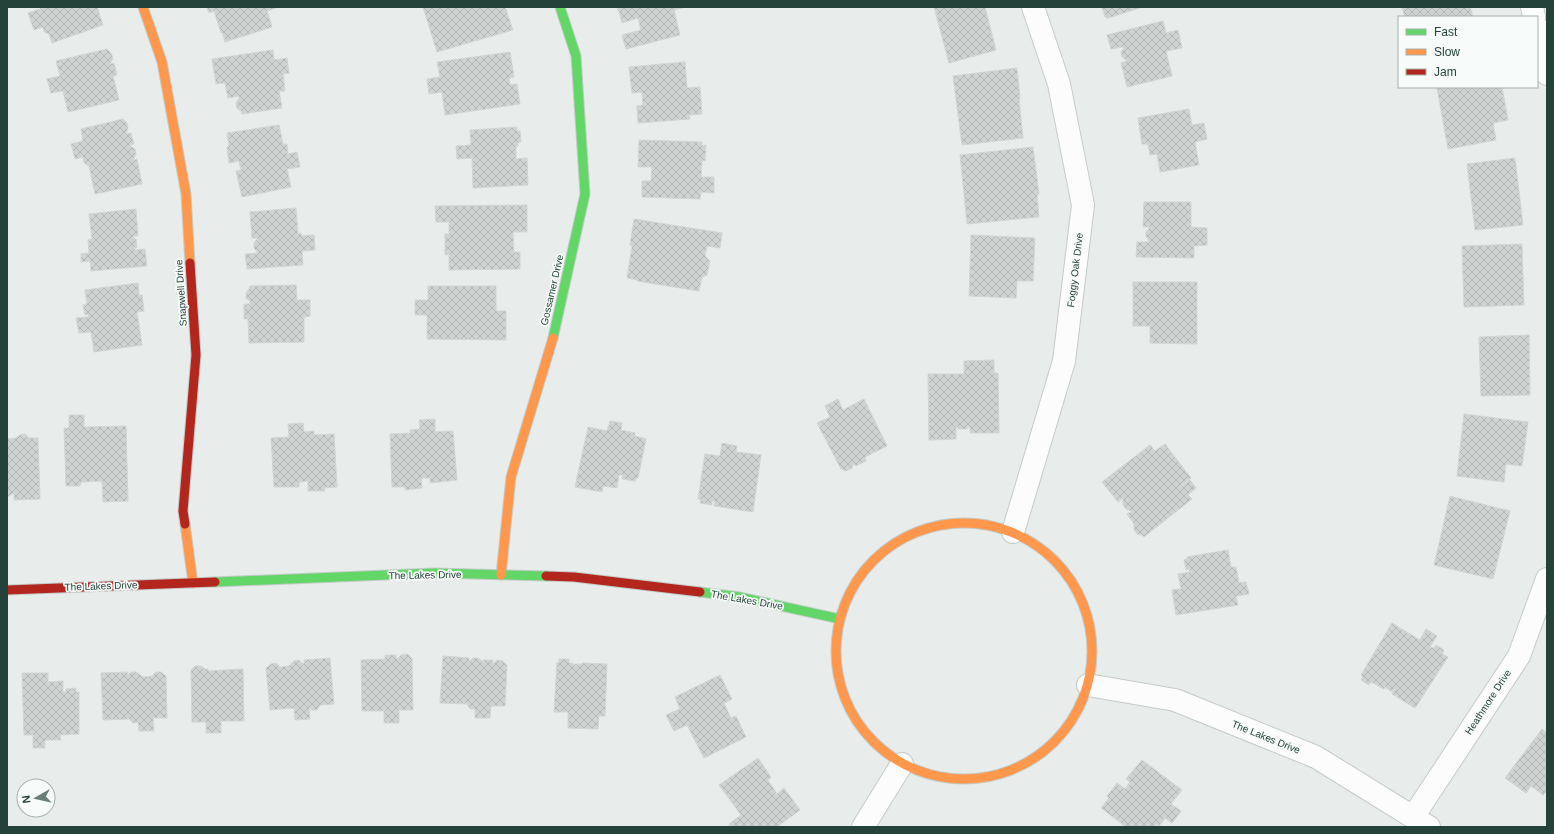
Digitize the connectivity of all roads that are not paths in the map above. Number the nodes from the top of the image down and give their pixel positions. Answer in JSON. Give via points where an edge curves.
{"nodes":[{"id":1,"x":142,"y":7,"type":"edge"},
{"id":2,"x":560,"y":7,"type":"edge"},
{"id":3,"x":1034,"y":7,"type":"edge"},
{"id":4,"x":1538,"y":33,"type":"edge"},
{"id":5,"x":1547,"y":74,"type":"edge"},
{"id":6,"x":1013,"y":532,"type":"junction"},
{"id":7,"x":501,"y":575,"type":"junction"},
{"id":8,"x":1547,"y":579,"type":"edge"},
{"id":9,"x":193,"y":583,"type":"junction"},
{"id":10,"x":7,"y":590,"type":"edge"},
{"id":11,"x":840,"y":619,"type":"junction"},
{"id":12,"x":1088,"y":685,"type":"junction"},
{"id":13,"x":902,"y":764,"type":"junction"},
{"id":14,"x":1421,"y":822,"type":"edge"},
{"id":15,"x":863,"y":827,"type":"edge"}],
"edges":[{"from":1,"to":9,"type":"street","name":"Snapwell Drive","via":[[162,62],[186,194],[196,355],[183,511]]},
{"from":2,"to":7,"type":"street","name":"Gossamer Drive","via":[[576,56],[585,194],[552,341],[511,477]]},
{"from":3,"to":6,"type":"street","name":"Foggy Oak Drive","via":[[1059,84],[1083,205],[1064,361]]},
{"from":4,"to":5,"type":"street"},
{"from":6,"to":11,"type":"street","via":[[970,522],[927,528],[888,547],[858,579]]},
{"from":6,"to":12,"type":"street","via":[[1045,551],[1070,578],[1086,612],[1093,648]]},
{"from":7,"to":9,"type":"street","name":"The Lakes Drive","via":[[434,573]]},
{"from":7,"to":11,"type":"street","name":"The Lakes Drive","via":[[574,577],[740,597]]},
{"from":8,"to":14,"type":"street","name":"Heathmore Drive","via":[[1519,656]]},
{"from":9,"to":10,"type":"street","name":"The Lakes Drive"},
{"from":11,"to":13,"type":"street","via":[[836,661],[846,702],[869,738]]},
{"from":12,"to":13,"type":"street","via":[[1073,721],[1047,750],[1014,771],[969,780],[938,778]]},
{"from":12,"to":14,"type":"street","name":"The Lakes Drive","via":[[1174,700],[1309,754]]},
{"from":13,"to":15,"type":"street"}]}
